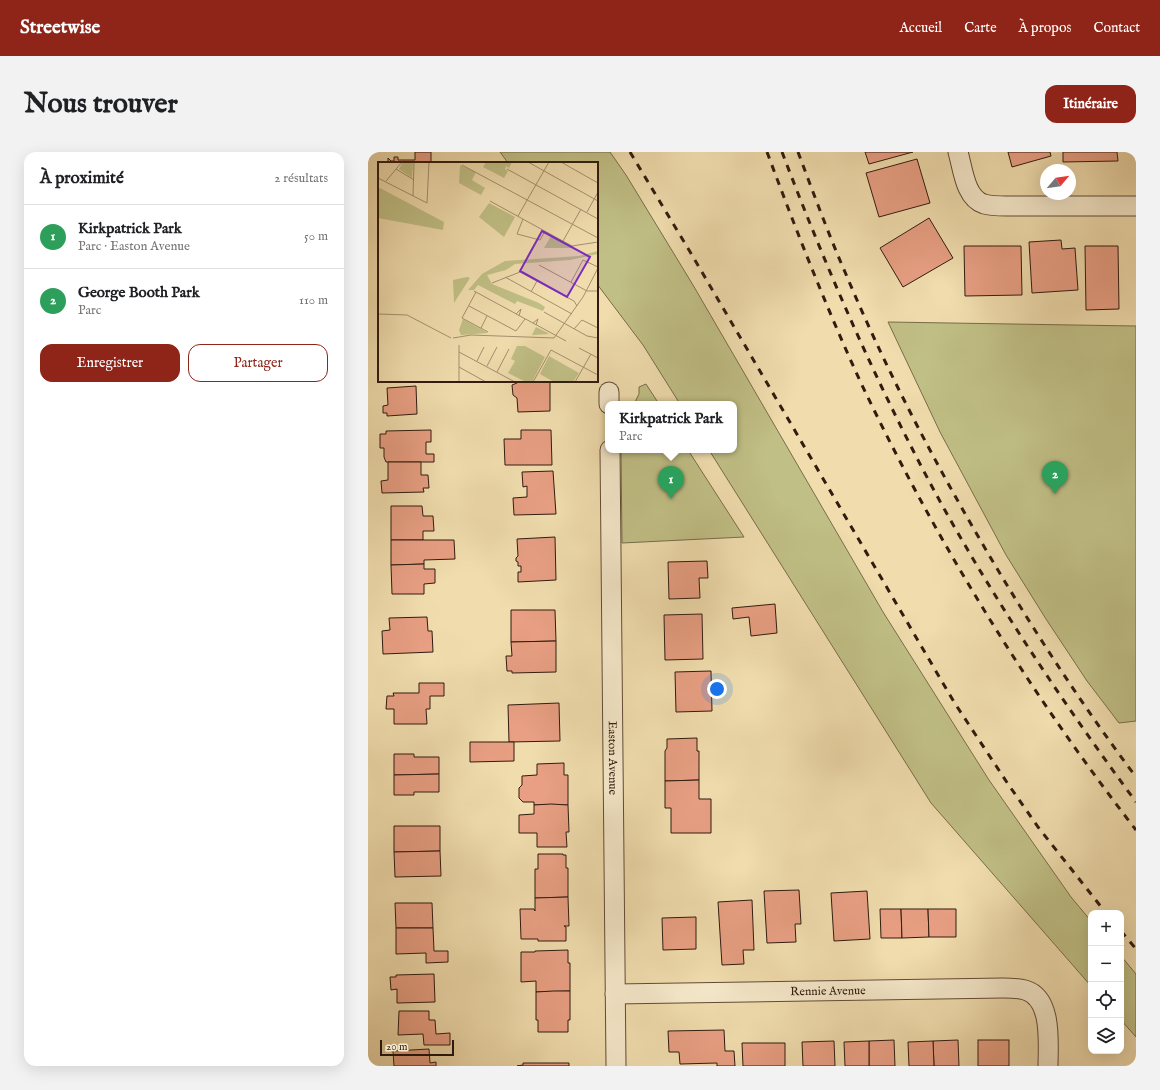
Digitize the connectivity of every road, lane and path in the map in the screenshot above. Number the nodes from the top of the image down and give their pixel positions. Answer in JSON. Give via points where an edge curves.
{"nodes":[{"id":1,"x":958,"y":152,"type":"edge"},
{"id":2,"x":1136,"y":206,"type":"edge"},
{"id":3,"x":610,"y":453,"type":"edge"},
{"id":4,"x":615,"y":994,"type":"junction"},
{"id":5,"x":616,"y":1066,"type":"edge"},
{"id":6,"x":1048,"y":1066,"type":"edge"}],
"edges":[{"from":1,"to":2,"type":"street","via":[[973,197],[985,204]]},
{"from":3,"to":4,"type":"street","name":"Easton Avenue"},
{"from":4,"to":5,"type":"street","name":"Easton Avenue"},
{"from":4,"to":6,"type":"street","name":"Rennie Avenue","via":[[1003,988],[1026,990],[1037,998],[1046,1013]]}]}
